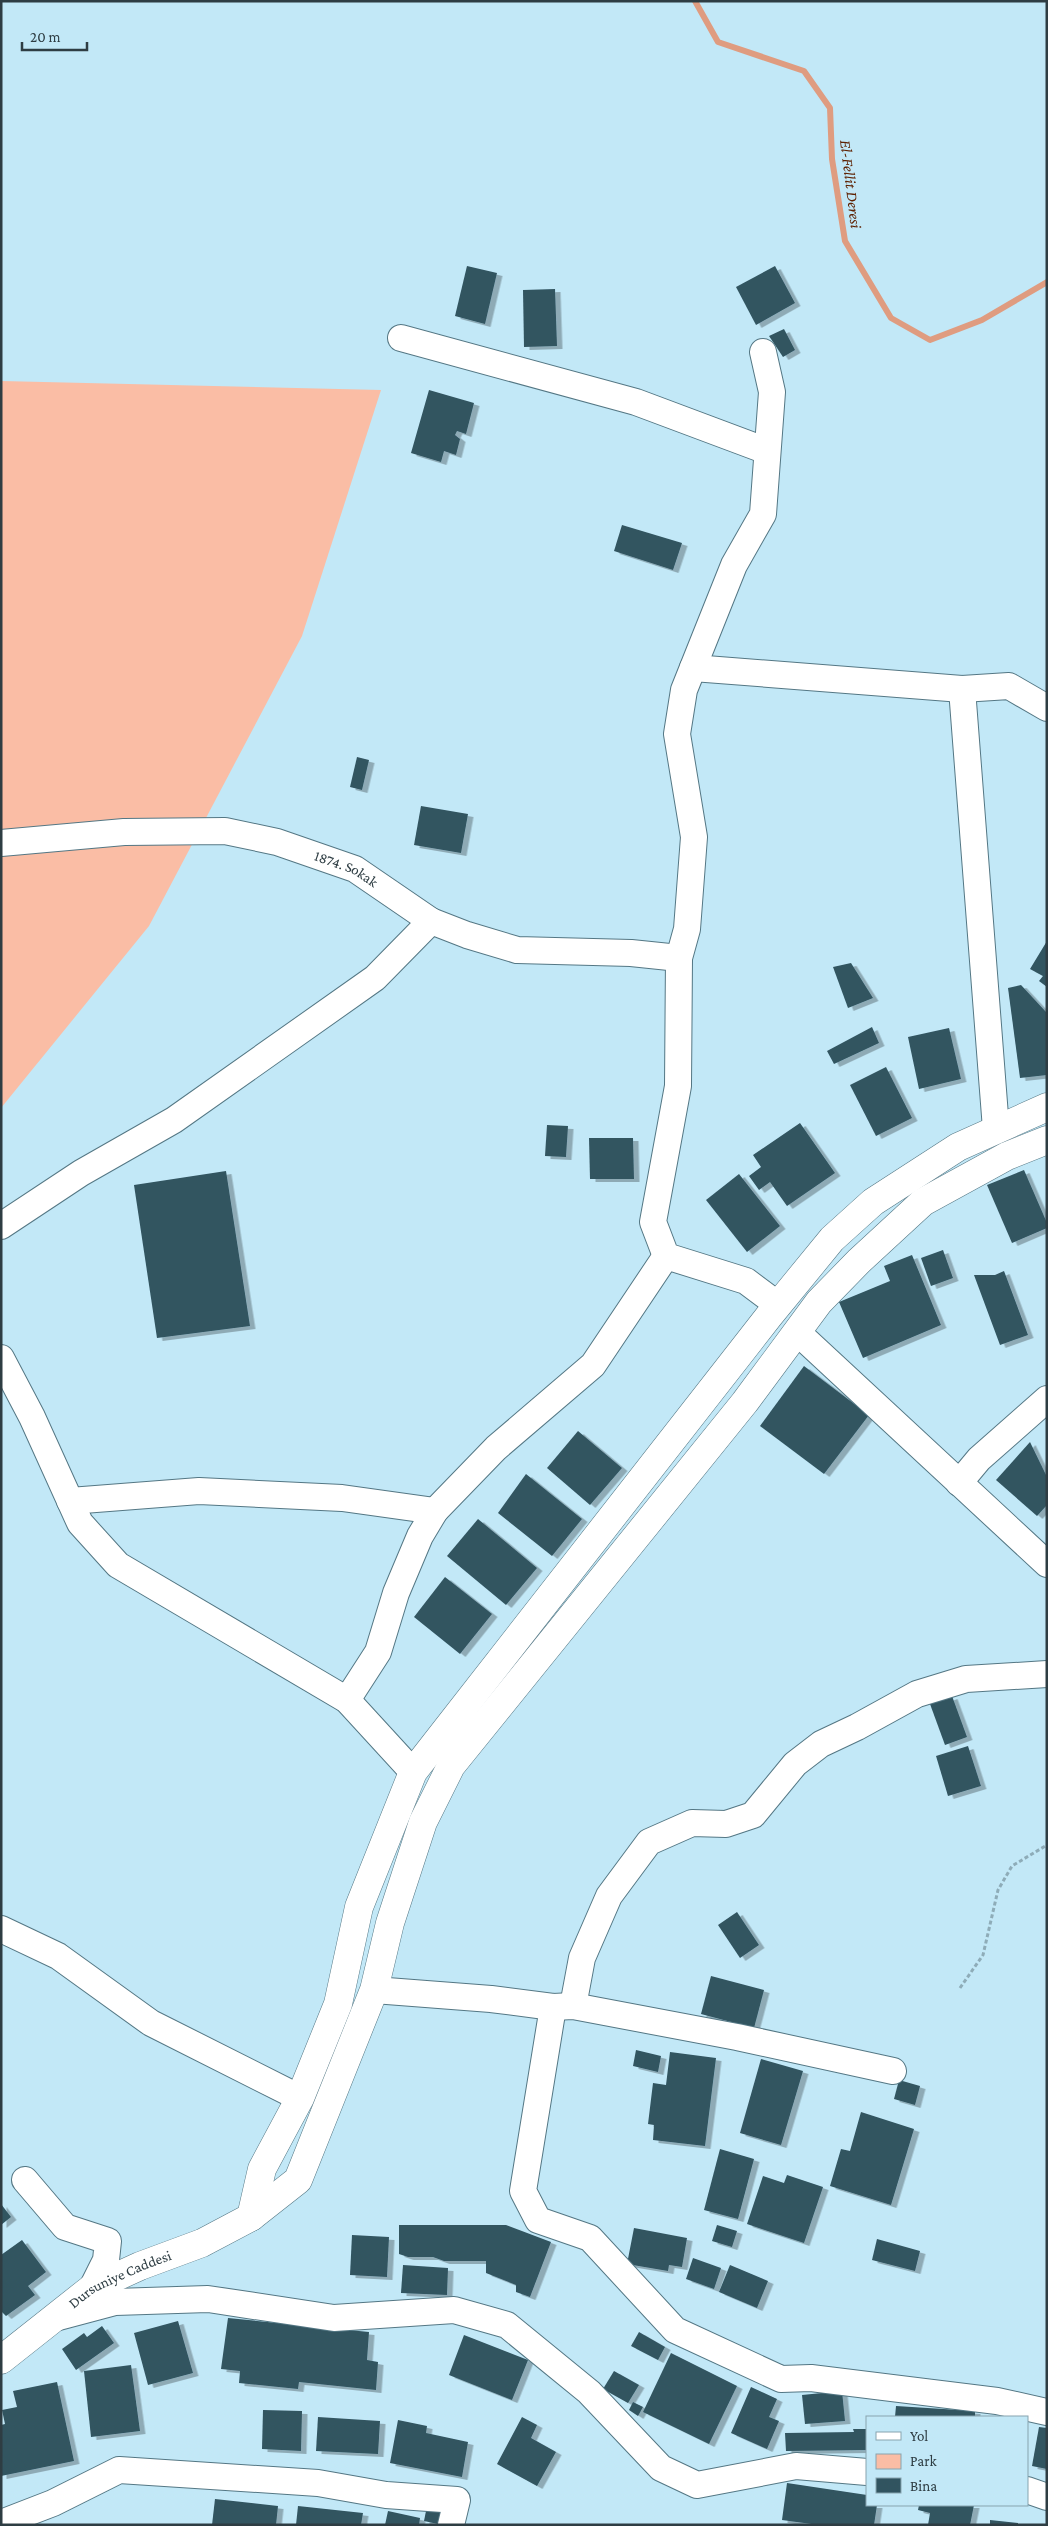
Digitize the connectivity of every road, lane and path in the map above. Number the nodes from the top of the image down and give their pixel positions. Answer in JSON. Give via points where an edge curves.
{"nodes":[{"id":1,"x":401,"y":338,"type":"dead end"},
{"id":2,"x":762,"y":352,"type":"dead end"},
{"id":3,"x":767,"y":451,"type":"junction"},
{"id":4,"x":693,"y":668,"type":"junction"},
{"id":5,"x":962,"y":689,"type":"junction"},
{"id":6,"x":1047,"y":708,"type":"edge"},
{"id":7,"x":1,"y":843,"type":"edge"},
{"id":8,"x":431,"y":921,"type":"junction"},
{"id":9,"x":679,"y":958,"type":"junction"},
{"id":10,"x":1047,"y":1107,"type":"edge"},
{"id":11,"x":996,"y":1129,"type":"junction"},
{"id":12,"x":1047,"y":1140,"type":"edge"},
{"id":13,"x":1,"y":1226,"type":"edge"},
{"id":14,"x":666,"y":1256,"type":"junction"},
{"id":15,"x":778,"y":1305,"type":"junction"},
{"id":16,"x":797,"y":1332,"type":"junction"},
{"id":17,"x":1,"y":1358,"type":"edge"},
{"id":18,"x":1047,"y":1399,"type":"edge"},
{"id":19,"x":959,"y":1483,"type":"junction"},
{"id":20,"x":70,"y":1501,"type":"junction"},
{"id":21,"x":435,"y":1511,"type":"junction"},
{"id":22,"x":1047,"y":1564,"type":"edge"},
{"id":23,"x":1047,"y":1674,"type":"edge"},
{"id":24,"x":347,"y":1700,"type":"junction"},
{"id":25,"x":413,"y":1772,"type":"junction"},
{"id":26,"x":1047,"y":1845,"type":"edge"},
{"id":27,"x":1,"y":1929,"type":"edge"},
{"id":28,"x":960,"y":1988,"type":"dead end"},
{"id":29,"x":374,"y":1990,"type":"junction"},
{"id":30,"x":563,"y":2007,"type":"junction"},
{"id":31,"x":893,"y":2071,"type":"dead end"},
{"id":32,"x":300,"y":2098,"type":"junction"},
{"id":33,"x":25,"y":2180,"type":"dead end"},
{"id":34,"x":251,"y":2217,"type":"junction"},
{"id":35,"x":92,"y":2288,"type":"junction"},
{"id":36,"x":52,"y":2318,"type":"junction"},
{"id":37,"x":1,"y":2360,"type":"edge"},
{"id":38,"x":1047,"y":2412,"type":"edge"},
{"id":39,"x":866,"y":2472,"type":"edge"},
{"id":40,"x":1028,"y":2490,"type":"edge"},
{"id":41,"x":1047,"y":2497,"type":"edge"},
{"id":42,"x":1,"y":2523,"type":"edge"},
{"id":43,"x":451,"y":2525,"type":"edge"}],
"edges":[{"from":1,"to":3,"type":"street","via":[[636,402]]},
{"from":2,"to":3,"type":"street","via":[[772,392]]},
{"from":3,"to":4,"type":"street","via":[[763,514],[734,565]]},
{"from":4,"to":5,"type":"street"},
{"from":4,"to":9,"type":"street","via":[[684,690],[677,734],[694,837],[687,928]]},
{"from":5,"to":6,"type":"street","via":[[1009,686]]},
{"from":5,"to":11,"type":"street"},
{"from":7,"to":8,"type":"street","name":"1874. Sokak","via":[[124,832],[224,831],[277,842],[355,869]]},
{"from":8,"to":9,"type":"street","name":"1874. Sokak","via":[[517,950],[631,952]]},
{"from":8,"to":13,"type":"street","via":[[375,978],[174,1120],[81,1173]]},
{"from":9,"to":14,"type":"street","via":[[678,1086],[653,1222]]},
{"from":10,"to":11,"type":"street"},
{"from":11,"to":15,"type":"street","via":[[958,1147],[873,1202],[832,1239]]},
{"from":12,"to":16,"type":"street","name":"Dursuniye Caddesi","via":[[1007,1156],[923,1202],[819,1302]]},
{"from":14,"to":15,"type":"street","via":[[746,1281]]},
{"from":14,"to":21,"type":"street","via":[[594,1365],[496,1448]]},
{"from":15,"to":25,"type":"street"},
{"from":16,"to":19,"type":"street"},
{"from":16,"to":29,"type":"street","name":"Dursuniye Caddesi","via":[[745,1402],[451,1766],[423,1822],[390,1923]]},
{"from":17,"to":20,"type":"street"},
{"from":18,"to":19,"type":"street","via":[[979,1458]]},
{"from":19,"to":22,"type":"street"},
{"from":20,"to":21,"type":"street","via":[[199,1491],[342,1498]]},
{"from":20,"to":24,"type":"street","via":[[80,1523],[118,1566]]},
{"from":21,"to":24,"type":"street","via":[[420,1536],[396,1593],[378,1652]]},
{"from":23,"to":30,"type":"street","via":[[966,1678],[917,1694],[821,1744],[794,1764],[753,1815],[726,1824],[692,1823],[649,1842],[609,1896]]},
{"from":24,"to":25,"type":"street"},
{"from":25,"to":32,"type":"street","via":[[359,1907],[338,2004]]},
{"from":26,"to":28,"type":"path","via":[[1012,1866],[1007,1874],[998,1890],[983,1955]]},
{"from":27,"to":32,"type":"street","via":[[58,1956],[151,2023]]},
{"from":29,"to":30,"type":"street"},
{"from":29,"to":34,"type":"street","name":"Dursuniye Caddesi","via":[[298,2180]]},
{"from":30,"to":31,"type":"street","via":[[737,2037]]},
{"from":30,"to":38,"type":"street","via":[[523,2191],[538,2220],[590,2238],[675,2330],[781,2379],[811,2378],[977,2398]]},
{"from":32,"to":34,"type":"street","via":[[262,2169]]},
{"from":33,"to":35,"type":"street","via":[[65,2227],[108,2241],[106,2260]]},
{"from":34,"to":35,"type":"street","name":"Dursuniye Caddesi","via":[[202,2243]]},
{"from":35,"to":36,"type":"street","name":"Dursuniye Caddesi"},
{"from":36,"to":37,"type":"street","name":"Dursuniye Caddesi"},
{"from":36,"to":39,"type":"street","via":[[115,2302],[208,2299],[334,2318],[454,2310],[507,2325],[589,2392],[661,2468],[697,2485],[796,2466]]},
{"from":40,"to":41,"type":"street"},
{"from":42,"to":43,"type":"street","via":[[53,2503],[119,2470],[318,2483],[386,2495],[457,2500]]}]}
